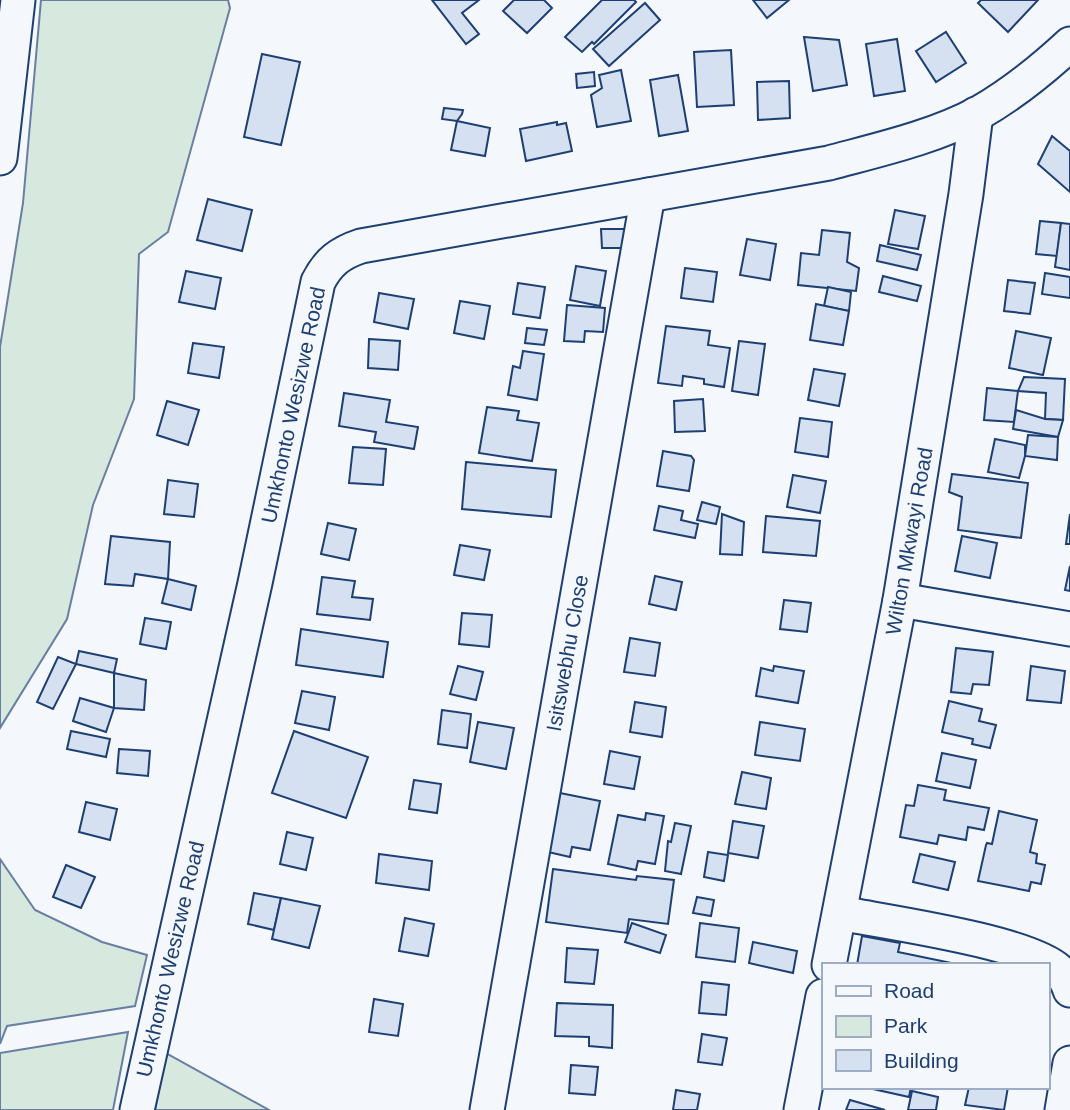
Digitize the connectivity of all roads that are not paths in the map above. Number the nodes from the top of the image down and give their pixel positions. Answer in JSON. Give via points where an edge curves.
{"nodes":[{"id":1,"x":18,"y":0,"type":"edge"},
{"id":2,"x":1070,"y":44,"type":"edge"},
{"id":3,"x":976,"y":114,"type":"junction"},
{"id":4,"x":0,"y":158,"type":"edge"},
{"id":5,"x":648,"y":195,"type":"junction"},
{"id":6,"x":900,"y":600,"type":"junction"},
{"id":7,"x":1070,"y":629,"type":"edge"},
{"id":8,"x":839,"y":913,"type":"junction"},
{"id":9,"x":830,"y":963,"type":"edge"},
{"id":10,"x":1046,"y":963,"type":"edge"},
{"id":11,"x":1049,"y":965,"type":"edge"},
{"id":12,"x":1070,"y":990,"type":"edge"},
{"id":13,"x":822,"y":1001,"type":"edge"},
{"id":14,"x":1070,"y":1063,"type":"edge"},
{"id":15,"x":136,"y":1110,"type":"edge"},
{"id":16,"x":486,"y":1110,"type":"edge"},
{"id":17,"x":801,"y":1110,"type":"edge"},
{"id":18,"x":1062,"y":1110,"type":"edge"}],
"edges":[{"from":1,"to":4,"type":"street"},
{"from":2,"to":3,"type":"street","name":"Umkhonto Wesizwe Road","via":[[1015,90]]},
{"from":3,"to":5,"type":"street","name":"Umkhonto Wesizwe Road","via":[[896,145],[829,163]]},
{"from":3,"to":6,"type":"street","name":"Wilton Mkwayi Road"},
{"from":5,"to":15,"type":"street","name":"Umkhonto Wesizwe Road","via":[[362,246],[345,251],[325,268],[318,282]]},
{"from":5,"to":16,"type":"street","name":"Isitswebhu Close"},
{"from":6,"to":7,"type":"street"},
{"from":6,"to":8,"type":"street","name":"Wilton Mkwayi Road"},
{"from":8,"to":9,"type":"street","name":"Wilton Mkwayi Road"},
{"from":8,"to":10,"type":"street","via":[[981,941]]},
{"from":11,"to":12,"type":"street","via":[[1058,970]]},
{"from":13,"to":17,"type":"street"},
{"from":14,"to":18,"type":"street"}]}
